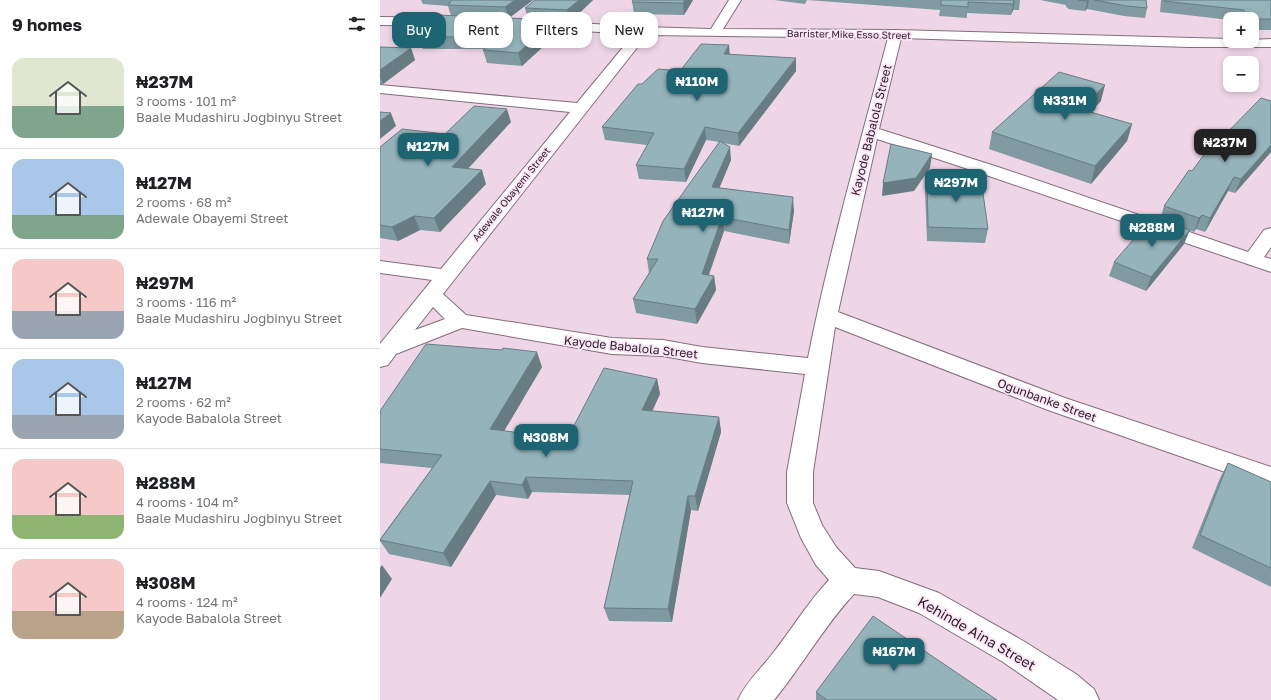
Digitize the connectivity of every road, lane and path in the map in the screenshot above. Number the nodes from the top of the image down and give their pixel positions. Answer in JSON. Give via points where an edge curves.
{"nodes":[{"id":1,"x":735,"y":0,"type":"edge"},
{"id":2,"x":519,"y":18,"type":"edge"},
{"id":3,"x":380,"y":22,"type":"edge"},
{"id":4,"x":454,"y":22,"type":"edge"},
{"id":5,"x":600,"y":26,"type":"edge"},
{"id":6,"x":658,"y":30,"type":"edge"},
{"id":7,"x":715,"y":32,"type":"junction"},
{"id":8,"x":895,"y":34,"type":"junction"},
{"id":9,"x":1271,"y":43,"type":"edge"},
{"id":10,"x":629,"y":48,"type":"edge"},
{"id":11,"x":380,"y":89,"type":"edge"},
{"id":12,"x":581,"y":108,"type":"junction"},
{"id":13,"x":871,"y":132,"type":"junction"},
{"id":14,"x":1271,"y":234,"type":"edge"},
{"id":15,"x":1252,"y":259,"type":"junction"},
{"id":16,"x":1271,"y":266,"type":"edge"},
{"id":17,"x":380,"y":267,"type":"edge"},
{"id":18,"x":446,"y":276,"type":"junction"},
{"id":19,"x":432,"y":295,"type":"junction"},
{"id":20,"x":826,"y":315,"type":"junction"},
{"id":21,"x":460,"y":321,"type":"junction"},
{"id":22,"x":384,"y":354,"type":"edge"},
{"id":23,"x":817,"y":367,"type":"junction"},
{"id":24,"x":1271,"y":478,"type":"edge"},
{"id":25,"x":848,"y":580,"type":"junction"},
{"id":26,"x":754,"y":700,"type":"edge"},
{"id":27,"x":1083,"y":700,"type":"edge"}],
"edges":[{"from":1,"to":7,"type":"street"},
{"from":2,"to":5,"type":"street","name":"Barrister Mike Esso Street"},
{"from":3,"to":4,"type":"street"},
{"from":6,"to":7,"type":"street","name":"Barrister Mike Esso Street"},
{"from":7,"to":8,"type":"street","name":"Barrister Mike Esso Street"},
{"from":8,"to":9,"type":"street","name":"Barrister Mike Esso Street","via":[[1181,43]]},
{"from":8,"to":13,"type":"street","name":"Kayode Babalola Street"},
{"from":10,"to":12,"type":"street","name":"Adewale Obayemi Street"},
{"from":11,"to":12,"type":"street"},
{"from":12,"to":18,"type":"street","name":"Adewale Obayemi Street"},
{"from":13,"to":15,"type":"street"},
{"from":13,"to":20,"type":"street","name":"Kayode Babalola Street"},
{"from":14,"to":15,"type":"street"},
{"from":15,"to":16,"type":"street"},
{"from":17,"to":18,"type":"street"},
{"from":18,"to":19,"type":"street","name":"Adewale Obayemi Street"},
{"from":19,"to":21,"type":"street"},
{"from":19,"to":22,"type":"street","name":"Adewale Obayemi Street"},
{"from":20,"to":23,"type":"street","name":"Kayode Babalola Street"},
{"from":20,"to":24,"type":"street","name":"Ogunbanke Street","via":[[1042,399]]},
{"from":21,"to":22,"type":"street"},
{"from":21,"to":23,"type":"street","name":"Kayode Babalola Street","via":[[612,346],[649,347]]},
{"from":23,"to":25,"type":"street","name":"Kayode Babalola Street","via":[[800,472],[800,503],[811,530],[826,556]]},
{"from":25,"to":26,"type":"street","via":[[830,598],[784,665]]},
{"from":25,"to":27,"type":"street","name":"Kehinde Aina Street","via":[[879,584],[929,603],[1014,652],[1065,685]]}]}
